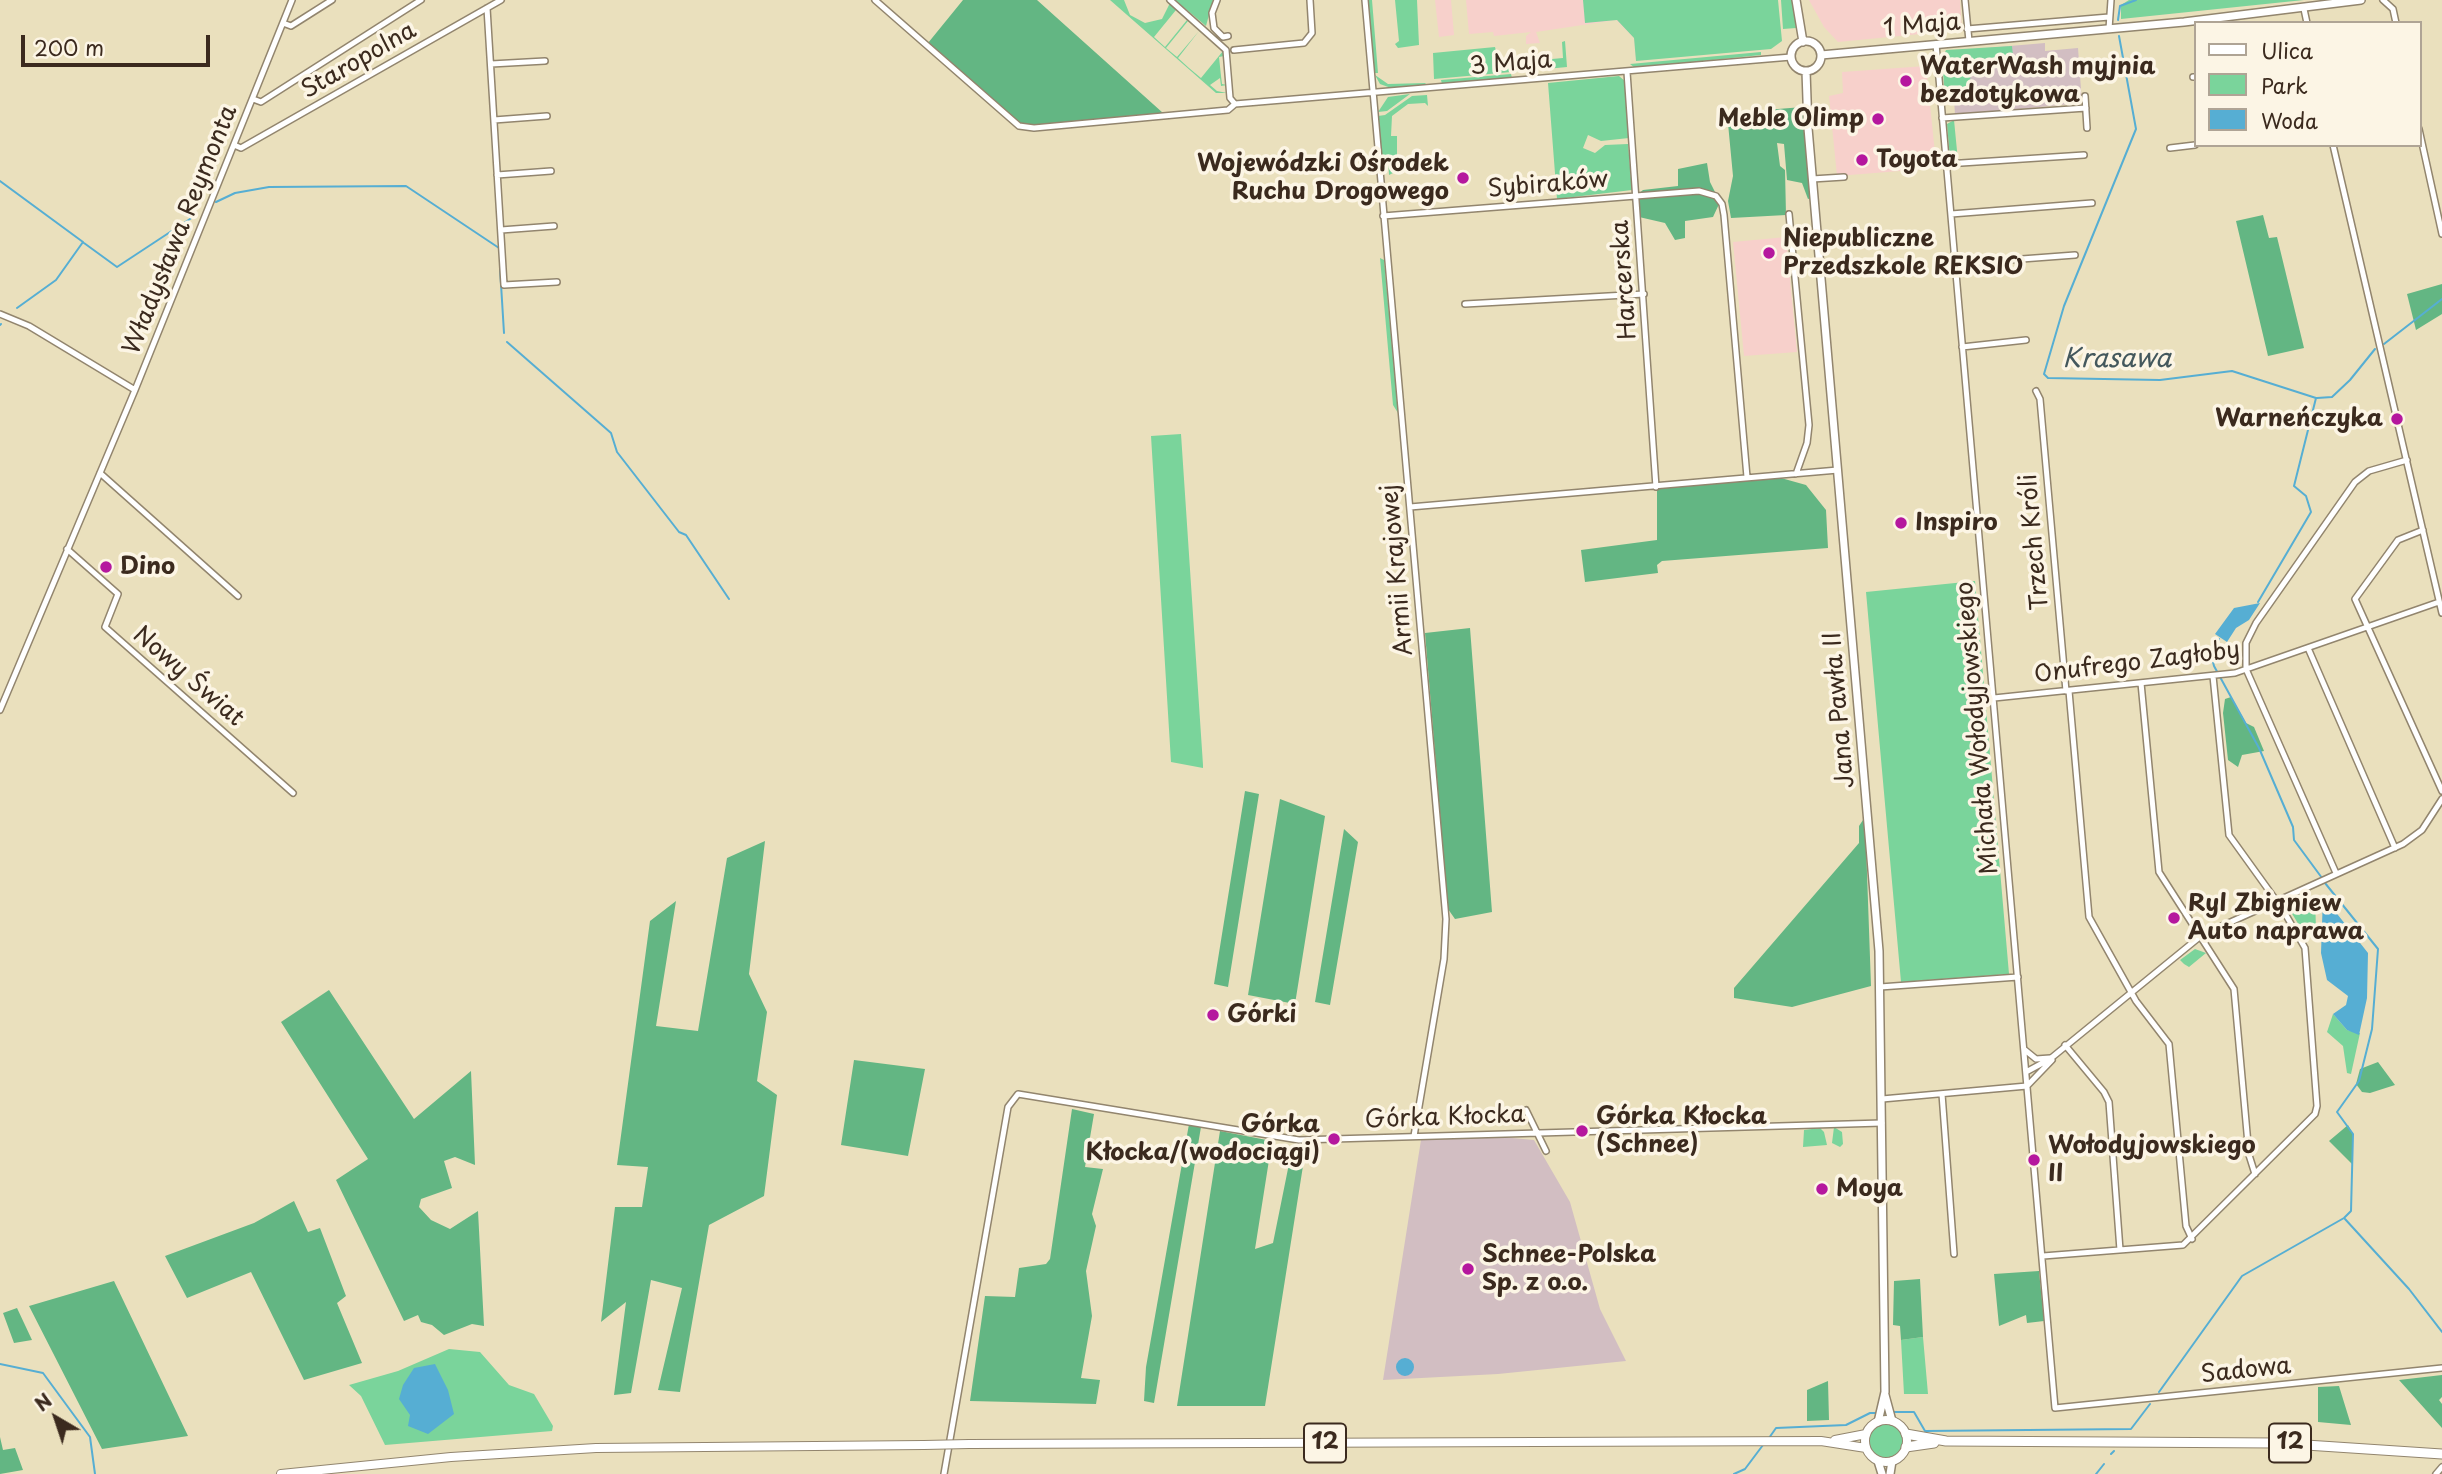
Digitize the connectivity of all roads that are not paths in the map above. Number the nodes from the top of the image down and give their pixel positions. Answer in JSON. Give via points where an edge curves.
{"nodes":[{"id":1,"x":331,"y":0,"type":"edge"},
{"id":2,"x":421,"y":0,"type":"edge"},
{"id":3,"x":501,"y":0,"type":"edge"},
{"id":4,"x":875,"y":0,"type":"edge"},
{"id":5,"x":1170,"y":0,"type":"edge"},
{"id":6,"x":1217,"y":0,"type":"edge"},
{"id":7,"x":1310,"y":0,"type":"edge"},
{"id":8,"x":1365,"y":0,"type":"edge"},
{"id":9,"x":1796,"y":0,"type":"edge"},
{"id":10,"x":1965,"y":0,"type":"edge"},
{"id":11,"x":2111,"y":0,"type":"edge"},
{"id":12,"x":2361,"y":0,"type":"edge"},
{"id":13,"x":2383,"y":0,"type":"edge"},
{"id":14,"x":290,"y":1,"type":"edge"},
{"id":15,"x":487,"y":8,"type":"junction"},
{"id":16,"x":2304,"y":9,"type":"junction"},
{"id":17,"x":2109,"y":17,"type":"junction"},
{"id":18,"x":2307,"y":21,"type":"edge"},
{"id":19,"x":2396,"y":21,"type":"edge"},
{"id":20,"x":283,"y":23,"type":"junction"},
{"id":21,"x":1967,"y":29,"type":"junction"},
{"id":22,"x":2109,"y":29,"type":"junction"},
{"id":23,"x":1228,"y":36,"type":"dead end"},
{"id":24,"x":1969,"y":41,"type":"junction"},
{"id":25,"x":1803,"y":42,"type":"junction"},
{"id":26,"x":1936,"y":44,"type":"junction"},
{"id":27,"x":1234,"y":51,"type":"dead end"},
{"id":28,"x":1821,"y":55,"type":"junction"},
{"id":29,"x":1791,"y":57,"type":"junction"},
{"id":30,"x":545,"y":61,"type":"dead end"},
{"id":31,"x":491,"y":64,"type":"junction"},
{"id":32,"x":1805,"y":71,"type":"junction"},
{"id":33,"x":1627,"y":72,"type":"junction"},
{"id":34,"x":1373,"y":93,"type":"junction"},
{"id":35,"x":2085,"y":96,"type":"dead end"},
{"id":36,"x":253,"y":99,"type":"junction"},
{"id":37,"x":1235,"y":104,"type":"junction"},
{"id":38,"x":2086,"y":107,"type":"junction"},
{"id":39,"x":547,"y":116,"type":"dead end"},
{"id":40,"x":1942,"y":118,"type":"junction"},
{"id":41,"x":494,"y":120,"type":"junction"},
{"id":42,"x":2087,"y":128,"type":"dead end"},
{"id":43,"x":2421,"y":138,"type":"edge"},
{"id":44,"x":234,"y":145,"type":"junction"},
{"id":45,"x":2194,"y":145,"type":"edge"},
{"id":46,"x":2333,"y":147,"type":"edge"},
{"id":47,"x":2170,"y":148,"type":"dead end"},
{"id":48,"x":2084,"y":155,"type":"dead end"},
{"id":49,"x":1946,"y":164,"type":"junction"},
{"id":50,"x":551,"y":172,"type":"dead end"},
{"id":51,"x":497,"y":175,"type":"junction"},
{"id":52,"x":1844,"y":177,"type":"dead end"},
{"id":53,"x":1812,"y":179,"type":"junction"},
{"id":54,"x":1637,"y":195,"type":"junction"},
{"id":55,"x":2092,"y":203,"type":"dead end"},
{"id":56,"x":1789,"y":214,"type":"dead end"},
{"id":57,"x":1951,"y":214,"type":"junction"},
{"id":58,"x":1383,"y":216,"type":"junction"},
{"id":59,"x":554,"y":226,"type":"dead end"},
{"id":60,"x":501,"y":230,"type":"junction"},
{"id":61,"x":2442,"y":234,"type":"edge"},
{"id":62,"x":2075,"y":255,"type":"dead end"},
{"id":63,"x":1955,"y":264,"type":"junction"},
{"id":64,"x":557,"y":282,"type":"dead end"},
{"id":65,"x":1644,"y":294,"type":"junction"},
{"id":66,"x":1465,"y":304,"type":"dead end"},
{"id":67,"x":0,"y":314,"type":"edge"},
{"id":68,"x":2025,"y":340,"type":"dead end"},
{"id":69,"x":1962,"y":346,"type":"junction"},
{"id":70,"x":135,"y":390,"type":"junction"},
{"id":71,"x":2036,"y":391,"type":"dead end"},
{"id":72,"x":2407,"y":460,"type":"junction"},
{"id":73,"x":1838,"y":470,"type":"junction"},
{"id":74,"x":100,"y":473,"type":"junction"},
{"id":75,"x":1796,"y":474,"type":"junction"},
{"id":76,"x":1747,"y":477,"type":"junction"},
{"id":77,"x":1656,"y":487,"type":"junction"},
{"id":78,"x":1410,"y":507,"type":"junction"},
{"id":79,"x":2423,"y":530,"type":"junction"},
{"id":80,"x":67,"y":549,"type":"junction"},
{"id":81,"x":238,"y":596,"type":"dead end"},
{"id":82,"x":2441,"y":601,"type":"edge"},
{"id":83,"x":2442,"y":613,"type":"edge"},
{"id":84,"x":2367,"y":627,"type":"junction"},
{"id":85,"x":2308,"y":648,"type":"junction"},
{"id":86,"x":2246,"y":669,"type":"junction"},
{"id":87,"x":2217,"y":675,"type":"junction"},
{"id":88,"x":2141,"y":683,"type":"junction"},
{"id":89,"x":2068,"y":691,"type":"junction"},
{"id":90,"x":1994,"y":698,"type":"junction"},
{"id":91,"x":0,"y":710,"type":"edge"},
{"id":92,"x":2442,"y":791,"type":"edge"},
{"id":93,"x":293,"y":793,"type":"dead end"},
{"id":94,"x":2442,"y":799,"type":"edge"},
{"id":95,"x":2395,"y":848,"type":"junction"},
{"id":96,"x":2336,"y":873,"type":"junction"},
{"id":97,"x":2276,"y":900,"type":"junction"},
{"id":98,"x":2202,"y":935,"type":"junction"},
{"id":99,"x":2018,"y":977,"type":"junction"},
{"id":100,"x":1880,"y":987,"type":"junction"},
{"id":101,"x":2131,"y":992,"type":"junction"},
{"id":102,"x":2066,"y":1045,"type":"junction"},
{"id":103,"x":2024,"y":1048,"type":"junction"},
{"id":104,"x":2056,"y":1055,"type":"junction"},
{"id":105,"x":2026,"y":1072,"type":"junction"},
{"id":106,"x":2027,"y":1086,"type":"junction"},
{"id":107,"x":1942,"y":1094,"type":"junction"},
{"id":108,"x":1882,"y":1099,"type":"junction"},
{"id":109,"x":1526,"y":1110,"type":"dead end"},
{"id":110,"x":1882,"y":1123,"type":"junction"},
{"id":111,"x":1535,"y":1133,"type":"junction"},
{"id":112,"x":1414,"y":1136,"type":"junction"},
{"id":113,"x":1546,"y":1151,"type":"dead end"},
{"id":114,"x":2255,"y":1174,"type":"junction"},
{"id":115,"x":2192,"y":1239,"type":"junction"},
{"id":116,"x":2120,"y":1250,"type":"junction"},
{"id":117,"x":1954,"y":1254,"type":"dead end"},
{"id":118,"x":2043,"y":1256,"type":"junction"},
{"id":119,"x":2442,"y":1368,"type":"edge"},
{"id":120,"x":2055,"y":1408,"type":"joint"},
{"id":121,"x":1885,"y":1416,"type":"junction"},
{"id":122,"x":1866,"y":1434,"type":"junction"},
{"id":123,"x":1906,"y":1434,"type":"junction"},
{"id":124,"x":1821,"y":1441,"type":"junction"},
{"id":125,"x":1946,"y":1441,"type":"junction"},
{"id":126,"x":1906,"y":1447,"type":"junction"},
{"id":127,"x":1866,"y":1448,"type":"junction"},
{"id":128,"x":2439,"y":1454,"type":"edge"},
{"id":129,"x":1878,"y":1461,"type":"junction"},
{"id":130,"x":1892,"y":1461,"type":"junction"},
{"id":131,"x":2442,"y":1467,"type":"edge"},
{"id":132,"x":281,"y":1474,"type":"edge"},
{"id":133,"x":944,"y":1474,"type":"edge"},
{"id":134,"x":1882,"y":1474,"type":"edge"},
{"id":135,"x":1890,"y":1474,"type":"edge"},
{"id":136,"x":2436,"y":1474,"type":"edge"}],
"edges":[{"from":1,"to":20,"type":"street","via":[[291,26]]},
{"from":2,"to":36,"type":"street","via":[[261,102]]},
{"from":3,"to":15,"type":"street","name":"Staropolna"},
{"from":4,"to":37,"type":"street","name":"3 Maja","via":[[1018,126],[1228,110]]},
{"from":5,"to":37,"type":"street","via":[[1226,50],[1230,98]]},
{"from":6,"to":23,"type":"street","via":[[1212,13],[1214,28]]},
{"from":7,"to":27,"type":"street","via":[[1312,33],[1304,43]]},
{"from":8,"to":34,"type":"street","name":"Armii Krajowej"},
{"from":9,"to":25,"type":"main road"},
{"from":10,"to":21,"type":"street"},
{"from":11,"to":17,"type":"street"},
{"from":12,"to":16,"type":"main road","name":"1 Maja"},
{"from":13,"to":19,"type":"street","via":[[2393,9]]},
{"from":14,"to":20,"type":"street","name":"Władysława Reymonta"},
{"from":15,"to":31,"type":"street"},
{"from":15,"to":44,"type":"street","name":"Staropolna","via":[[241,148]]},
{"from":16,"to":18,"type":"street"},
{"from":16,"to":22,"type":"main road","name":"1 Maja"},
{"from":17,"to":21,"type":"street"},
{"from":17,"to":22,"type":"street"},
{"from":20,"to":36,"type":"street","name":"Władysława Reymonta"},
{"from":21,"to":24,"type":"street"},
{"from":22,"to":24,"type":"main road","name":"1 Maja"},
{"from":24,"to":26,"type":"main road","name":"1 Maja"},
{"from":25,"to":28,"type":"main road","via":[[1815,45]]},
{"from":25,"to":29,"type":"main road"},
{"from":26,"to":28,"type":"main road","name":"1 Maja"},
{"from":26,"to":40,"type":"street","name":"Michała Wołodyjowskiego"},
{"from":28,"to":32,"type":"main road","via":[[1817,66]]},
{"from":29,"to":32,"type":"main road","via":[[1794,66]]},
{"from":29,"to":33,"type":"street","name":"3 Maja"},
{"from":30,"to":31,"type":"street"},
{"from":31,"to":41,"type":"street"},
{"from":32,"to":53,"type":"main road","name":"Jana Pawła II"},
{"from":33,"to":34,"type":"street","name":"3 Maja"},
{"from":33,"to":54,"type":"street","name":"Harcerska"},
{"from":34,"to":37,"type":"street","name":"3 Maja"},
{"from":34,"to":58,"type":"street","name":"Armii Krajowej"},
{"from":35,"to":38,"type":"street"},
{"from":36,"to":44,"type":"street","name":"Władysława Reymonta"},
{"from":38,"to":40,"type":"street"},
{"from":38,"to":42,"type":"street"},
{"from":39,"to":41,"type":"street"},
{"from":40,"to":49,"type":"street","name":"Michała Wołodyjowskiego"},
{"from":41,"to":51,"type":"street"},
{"from":43,"to":61,"type":"street"},
{"from":44,"to":70,"type":"street","name":"Władysława Reymonta"},
{"from":45,"to":47,"type":"street"},
{"from":46,"to":72,"type":"street"},
{"from":48,"to":49,"type":"street"},
{"from":49,"to":57,"type":"street","name":"Michała Wołodyjowskiego"},
{"from":50,"to":51,"type":"street"},
{"from":51,"to":60,"type":"street"},
{"from":52,"to":53,"type":"street"},
{"from":53,"to":73,"type":"main road","name":"Jana Pawła II"},
{"from":54,"to":58,"type":"street","name":"Sybiraków"},
{"from":54,"to":65,"type":"street","name":"Harcerska"},
{"from":54,"to":76,"type":"street","name":"Sybiraków","via":[[1699,191],[1716,196],[1722,204]]},
{"from":55,"to":57,"type":"street"},
{"from":56,"to":75,"type":"street","via":[[1809,425]]},
{"from":57,"to":63,"type":"street","name":"Michała Wołodyjowskiego"},
{"from":58,"to":78,"type":"street","name":"Armii Krajowej"},
{"from":59,"to":60,"type":"street"},
{"from":60,"to":64,"type":"street","via":[[504,285]]},
{"from":62,"to":63,"type":"street"},
{"from":63,"to":69,"type":"street","name":"Michała Wołodyjowskiego"},
{"from":65,"to":66,"type":"street"},
{"from":65,"to":77,"type":"street","name":"Harcerska"},
{"from":67,"to":70,"type":"street","via":[[29,326]]},
{"from":68,"to":69,"type":"street"},
{"from":69,"to":90,"type":"street","name":"Michała Wołodyjowskiego"},
{"from":70,"to":74,"type":"street","name":"Władysława Reymonta"},
{"from":71,"to":89,"type":"street","name":"Trzech Króli"},
{"from":72,"to":79,"type":"street"},
{"from":72,"to":86,"type":"street","via":[[2369,471],[2355,482],[2252,629],[2246,643]]},
{"from":73,"to":75,"type":"street"},
{"from":73,"to":100,"type":"main road","name":"Jana Pawła II"},
{"from":74,"to":80,"type":"street","name":"Władysława Reymonta"},
{"from":74,"to":81,"type":"street"},
{"from":75,"to":76,"type":"street"},
{"from":76,"to":77,"type":"street"},
{"from":77,"to":78,"type":"street"},
{"from":78,"to":112,"type":"street","name":"Armii Krajowej","via":[[1446,919],[1444,959]]},
{"from":79,"to":82,"type":"street"},
{"from":79,"to":84,"type":"street","via":[[2398,540],[2355,596]]},
{"from":80,"to":91,"type":"street","name":"Władysława Reymonta"},
{"from":80,"to":93,"type":"street","name":"Nowy Świat","via":[[118,594],[105,627]]},
{"from":82,"to":83,"type":"street"},
{"from":82,"to":84,"type":"street","name":"Onufrego Zagłoby"},
{"from":84,"to":85,"type":"street","name":"Onufrego Zagłoby"},
{"from":84,"to":92,"type":"street"},
{"from":85,"to":86,"type":"street","name":"Onufrego Zagłoby"},
{"from":85,"to":95,"type":"street"},
{"from":86,"to":87,"type":"street","name":"Onufrego Zagłoby"},
{"from":86,"to":96,"type":"street"},
{"from":87,"to":88,"type":"street","name":"Onufrego Zagłoby"},
{"from":87,"to":97,"type":"street","via":[[2229,835]]},
{"from":88,"to":89,"type":"street","name":"Onufrego Zagłoby"},
{"from":88,"to":98,"type":"street","via":[[2159,872]]},
{"from":89,"to":90,"type":"street","name":"Onufrego Zagłoby"},
{"from":89,"to":101,"type":"street","name":"Trzech Króli","via":[[2089,917]]},
{"from":90,"to":99,"type":"street","name":"Michała Wołodyjowskiego"},
{"from":94,"to":95,"type":"street","via":[[2422,830]]},
{"from":95,"to":96,"type":"street"},
{"from":96,"to":97,"type":"street"},
{"from":97,"to":98,"type":"street"},
{"from":97,"to":114,"type":"street","via":[[2305,948],[2318,1099],[2315,1114]]},
{"from":98,"to":101,"type":"street"},
{"from":98,"to":114,"type":"street","via":[[2236,996],[2249,1155]]},
{"from":99,"to":100,"type":"street"},
{"from":99,"to":103,"type":"street","name":"Michała Wołodyjowskiego"},
{"from":100,"to":108,"type":"main road","name":"Jana Pawła II"},
{"from":101,"to":102,"type":"street"},
{"from":101,"to":115,"type":"street","name":"Trzech Króli","via":[[2163,1034],[2172,1054],[2186,1226]]},
{"from":102,"to":104,"type":"street"},
{"from":102,"to":116,"type":"street","via":[[2109,1102]]},
{"from":103,"to":104,"type":"street","via":[[2040,1060]]},
{"from":103,"to":105,"type":"street","name":"Michała Wołodyjowskiego"},
{"from":104,"to":105,"type":"street"},
{"from":104,"to":106,"type":"street"},
{"from":105,"to":106,"type":"street","name":"Michała Wołodyjowskiego"},
{"from":106,"to":107,"type":"street"},
{"from":106,"to":118,"type":"street","name":"Michała Wołodyjowskiego"},
{"from":107,"to":108,"type":"street"},
{"from":107,"to":117,"type":"street"},
{"from":108,"to":110,"type":"main road","name":"Jana Pawła II"},
{"from":109,"to":111,"type":"street"},
{"from":110,"to":111,"type":"street","name":"Górka Kłocka"},
{"from":110,"to":121,"type":"main road","name":"Jana Pawła II"},
{"from":111,"to":112,"type":"street","name":"Górka Kłocka"},
{"from":111,"to":113,"type":"street"},
{"from":112,"to":133,"type":"street","name":"Górka Kłocka","via":[[1299,1140],[1023,1093],[1014,1096],[1008,1107]]},
{"from":114,"to":115,"type":"street"},
{"from":115,"to":116,"type":"street","via":[[2179,1246]]},
{"from":116,"to":118,"type":"street"},
{"from":118,"to":120,"type":"street","name":"Michała Wołodyjowskiego"},
{"from":119,"to":120,"type":"street","name":"Sadowa"},
{"from":121,"to":122,"type":"main road"},
{"from":121,"to":123,"type":"main road"},
{"from":122,"to":124,"type":"main road","number":"12"},
{"from":122,"to":127,"type":"main road"},
{"from":123,"to":125,"type":"highway","number":"12"},
{"from":123,"to":126,"type":"main road"},
{"from":124,"to":127,"type":"main road","number":"12"},
{"from":124,"to":132,"type":"main road","number":"12","bridge":true,"via":[[584,1448]]},
{"from":125,"to":126,"type":"highway","number":"12"},
{"from":125,"to":128,"type":"highway","number":"12","via":[[2224,1441]]},
{"from":126,"to":130,"type":"main road"},
{"from":127,"to":129,"type":"main road"},
{"from":129,"to":130,"type":"main road"},
{"from":129,"to":134,"type":"main road"},
{"from":130,"to":135,"type":"main road"},
{"from":131,"to":136,"type":"street"}]}
